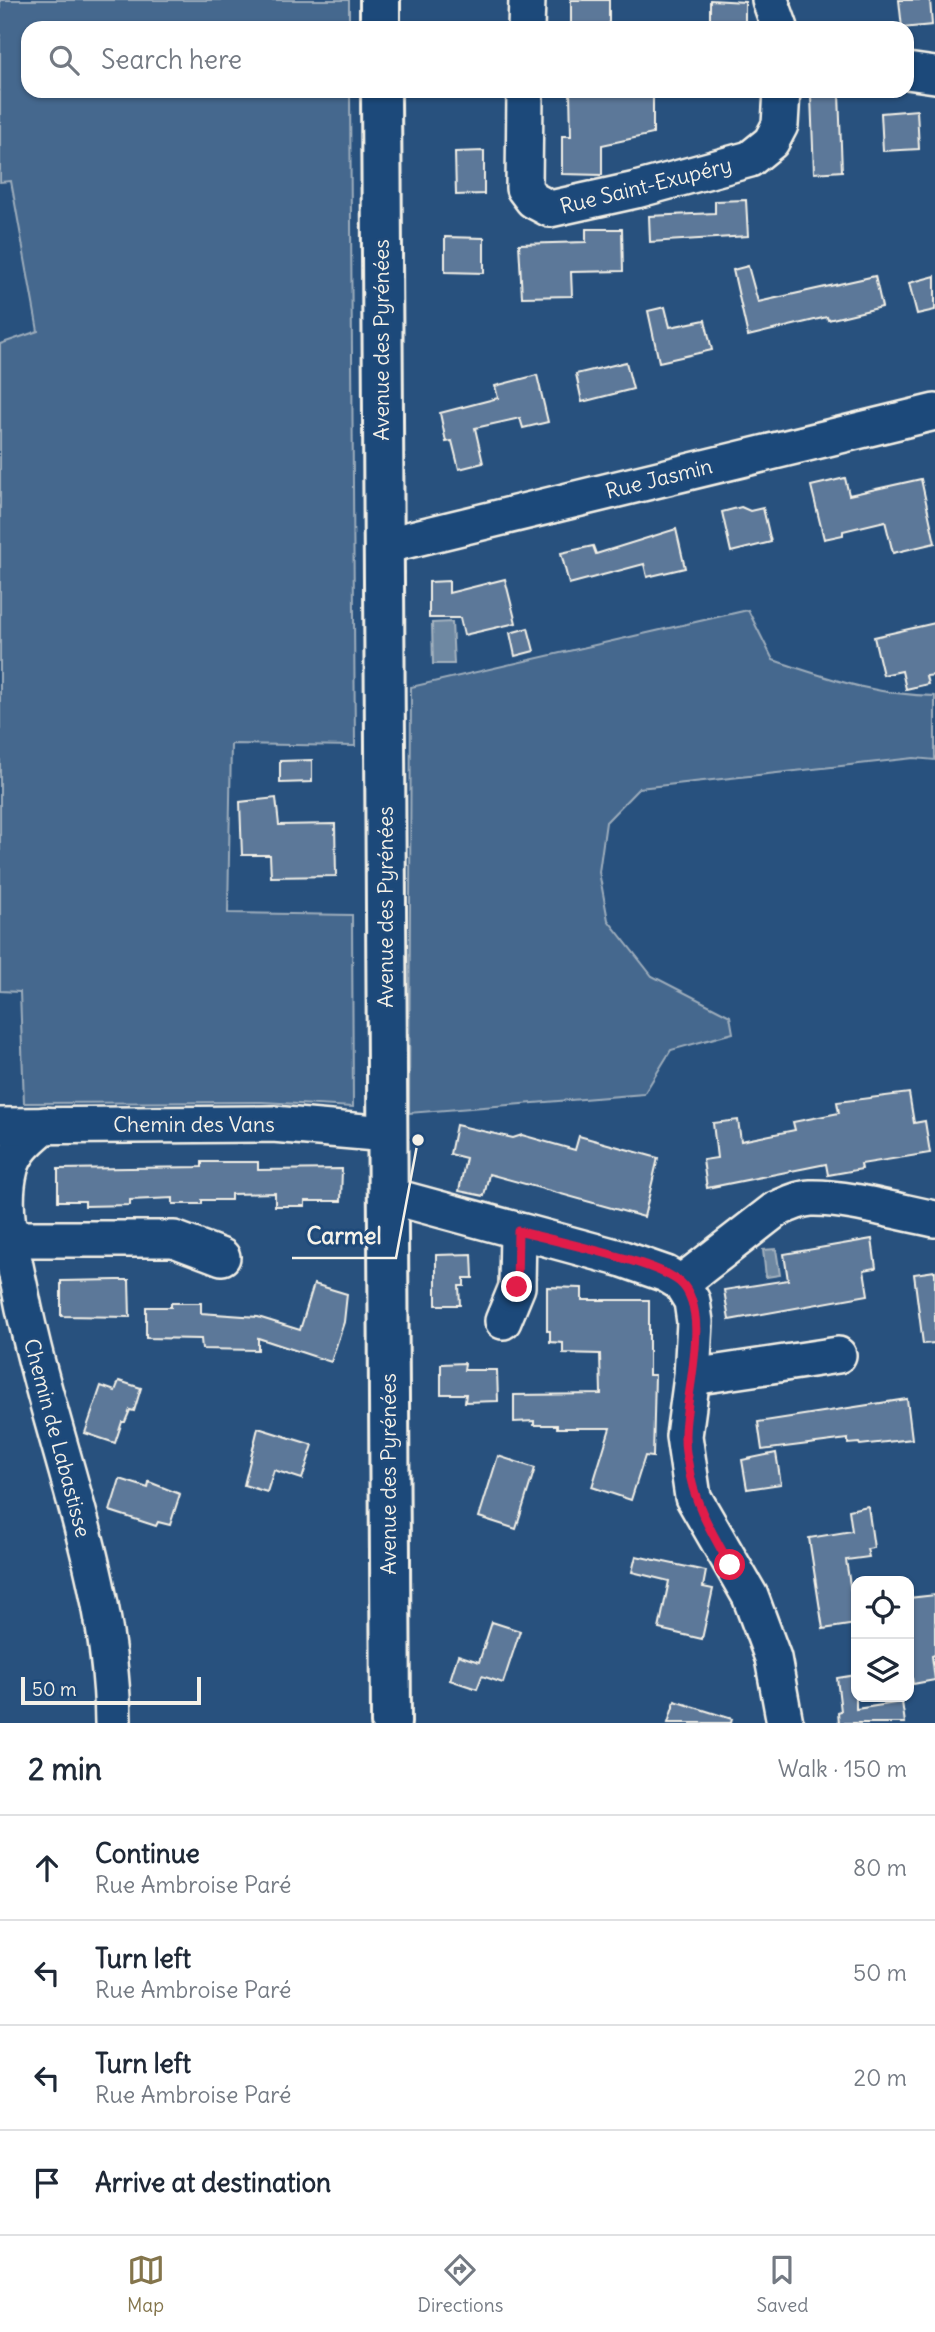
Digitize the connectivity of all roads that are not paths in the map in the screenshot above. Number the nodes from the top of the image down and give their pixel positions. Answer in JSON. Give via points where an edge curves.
{"nodes":[{"id":1,"x":380,"y":0,"type":"edge"},
{"id":2,"x":527,"y":0,"type":"edge"},
{"id":3,"x":770,"y":0,"type":"edge"},
{"id":4,"x":380,"y":21,"type":"edge"},
{"id":5,"x":526,"y":21,"type":"edge"},
{"id":6,"x":778,"y":21,"type":"edge"},
{"id":7,"x":914,"y":72,"type":"edge"},
{"id":8,"x":935,"y":75,"type":"edge"},
{"id":9,"x":381,"y":98,"type":"edge"},
{"id":10,"x":526,"y":98,"type":"edge"},
{"id":11,"x":782,"y":98,"type":"edge"},
{"id":12,"x":935,"y":412,"type":"edge"},
{"id":13,"x":383,"y":546,"type":"junction"},
{"id":14,"x":46,"y":1125,"type":"junction"},
{"id":15,"x":0,"y":1126,"type":"edge"},
{"id":16,"x":387,"y":1134,"type":"junction"},
{"id":17,"x":387,"y":1195,"type":"junction"},
{"id":18,"x":935,"y":1219,"type":"edge"},
{"id":19,"x":518,"y":1231,"type":"junction"},
{"id":20,"x":10,"y":1239,"type":"junction"},
{"id":21,"x":222,"y":1257,"type":"dead end"},
{"id":22,"x":681,"y":1283,"type":"junction"},
{"id":23,"x":503,"y":1321,"type":"dead end"},
{"id":24,"x":838,"y":1355,"type":"dead end"},
{"id":25,"x":692,"y":1377,"type":"junction"},
{"id":26,"x":113,"y":1723,"type":"edge"},
{"id":27,"x":391,"y":1723,"type":"edge"},
{"id":28,"x":785,"y":1723,"type":"edge"}],
"edges":[{"from":1,"to":4,"type":"main road"},
{"from":2,"to":5,"type":"street"},
{"from":3,"to":6,"type":"street"},
{"from":7,"to":8,"type":"street"},
{"from":9,"to":13,"type":"main road","name":"Avenue des Pyrénées"},
{"from":10,"to":11,"type":"street","name":"Rue Saint-Exupéry","via":[[524,188],[533,200],[550,209],[750,159],[771,142],[780,125]]},
{"from":12,"to":13,"type":"street","name":"Rue Jasmin"},
{"from":13,"to":16,"type":"main road","name":"Avenue des Pyrénées"},
{"from":14,"to":15,"type":"street","name":"Chemin des Vans"},
{"from":14,"to":16,"type":"street","name":"Chemin des Vans","via":[[272,1124]]},
{"from":14,"to":20,"type":"street","name":"Chemin de Labastisse","via":[[19,1147],[10,1168],[6,1194]]},
{"from":16,"to":17,"type":"main road","name":"Avenue des Pyrénées"},
{"from":17,"to":19,"type":"street"},
{"from":17,"to":27,"type":"main road","name":"Avenue des Pyrénées"},
{"from":18,"to":22,"type":"street","via":[[811,1198],[792,1202],[775,1210]]},
{"from":19,"to":22,"type":"street","via":[[623,1259]]},
{"from":19,"to":23,"type":"street","via":[[517,1287]]},
{"from":20,"to":21,"type":"street","via":[[174,1240]]},
{"from":20,"to":26,"type":"street","name":"Chemin de Labastisse","via":[[32,1351],[94,1578],[107,1640]]},
{"from":22,"to":25,"type":"street","via":[[692,1301],[695,1322]]},
{"from":24,"to":25,"type":"street"},
{"from":25,"to":28,"type":"street","via":[[684,1436],[693,1497],[754,1606],[773,1658]]}]}
